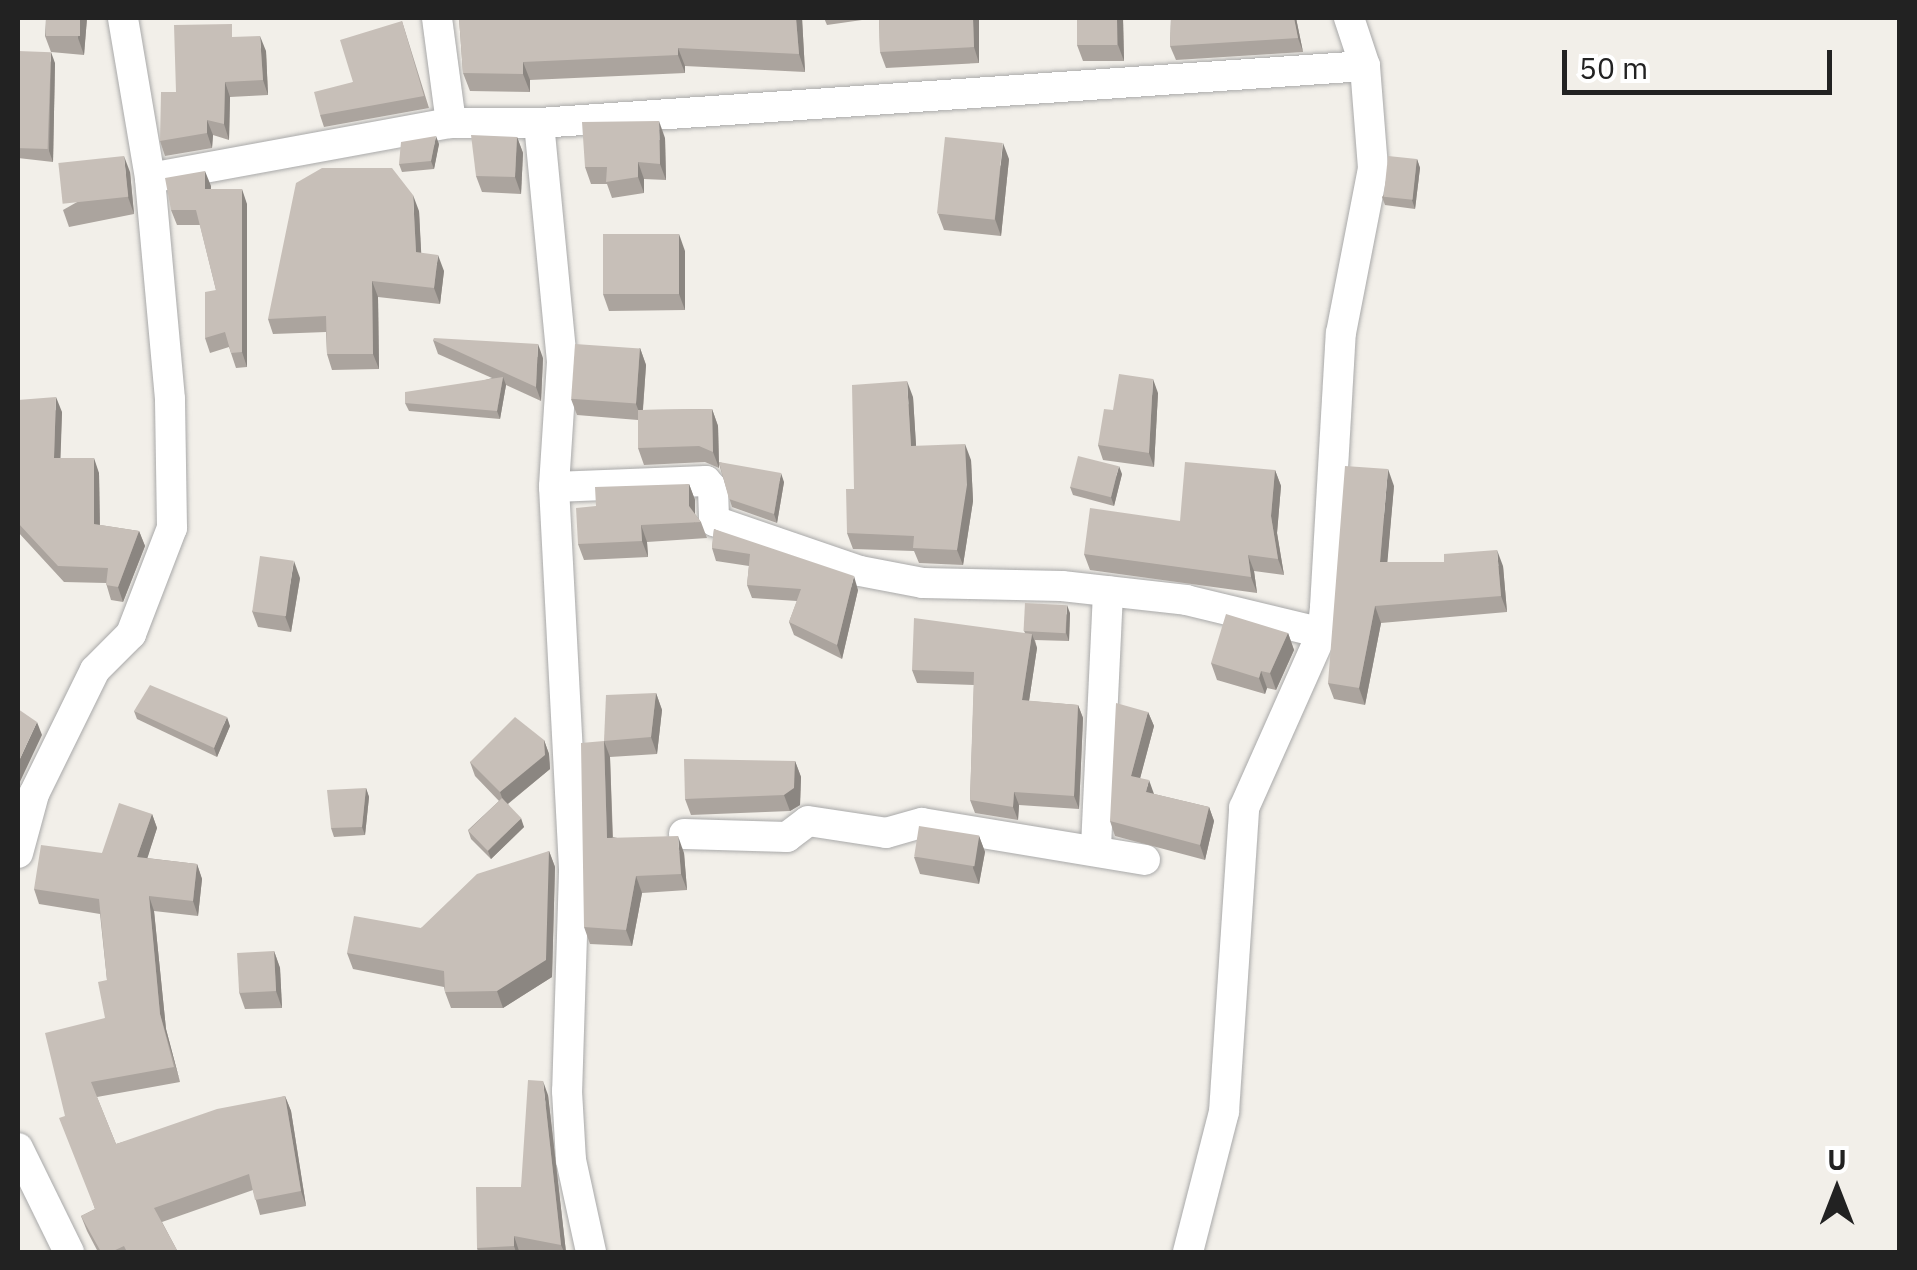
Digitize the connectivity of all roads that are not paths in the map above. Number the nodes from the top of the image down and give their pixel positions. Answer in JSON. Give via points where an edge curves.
{"nodes":[{"id":1,"x":124,"y":18,"type":"edge"},
{"id":2,"x":437,"y":18,"type":"edge"},
{"id":3,"x":1349,"y":18,"type":"edge"},
{"id":4,"x":1365,"y":66,"type":"junction"},
{"id":5,"x":450,"y":123,"type":"junction"},
{"id":6,"x":539,"y":124,"type":"junction"},
{"id":7,"x":150,"y":178,"type":"junction"},
{"id":8,"x":554,"y":487,"type":"junction"},
{"id":9,"x":1108,"y":591,"type":"junction"},
{"id":10,"x":1322,"y":633,"type":"junction"},
{"id":11,"x":684,"y":834,"type":"dead end"},
{"id":12,"x":1096,"y":847,"type":"junction"},
{"id":13,"x":18,"y":854,"type":"edge"},
{"id":14,"x":1145,"y":860,"type":"dead end"},
{"id":15,"x":18,"y":1148,"type":"edge"},
{"id":16,"x":69,"y":1252,"type":"edge"},
{"id":17,"x":591,"y":1252,"type":"edge"},
{"id":18,"x":1188,"y":1252,"type":"edge"}],
"edges":[{"from":1,"to":7,"type":"street"},
{"from":2,"to":5,"type":"street"},
{"from":3,"to":4,"type":"street"},
{"from":4,"to":6,"type":"street"},
{"from":4,"to":10,"type":"street","via":[[1373,168],[1341,333]]},
{"from":5,"to":6,"type":"street"},
{"from":5,"to":7,"type":"street"},
{"from":6,"to":8,"type":"street","via":[[562,362]]},
{"from":7,"to":13,"type":"street","via":[[170,399],[172,528],[132,634],[94,670],[34,794]]},
{"from":8,"to":9,"type":"street","via":[[706,481],[713,490],[714,521],[860,570],[924,582]]},
{"from":8,"to":17,"type":"street","via":[[574,872],[567,1090],[571,1160]]},
{"from":9,"to":10,"type":"street","via":[[1186,600]]},
{"from":9,"to":12,"type":"street"},
{"from":10,"to":18,"type":"street","via":[[1244,808],[1224,1112]]},
{"from":11,"to":12,"type":"street","via":[[788,837],[808,821],[886,833],[922,822]]},
{"from":12,"to":14,"type":"street"},
{"from":15,"to":16,"type":"street"}]}
